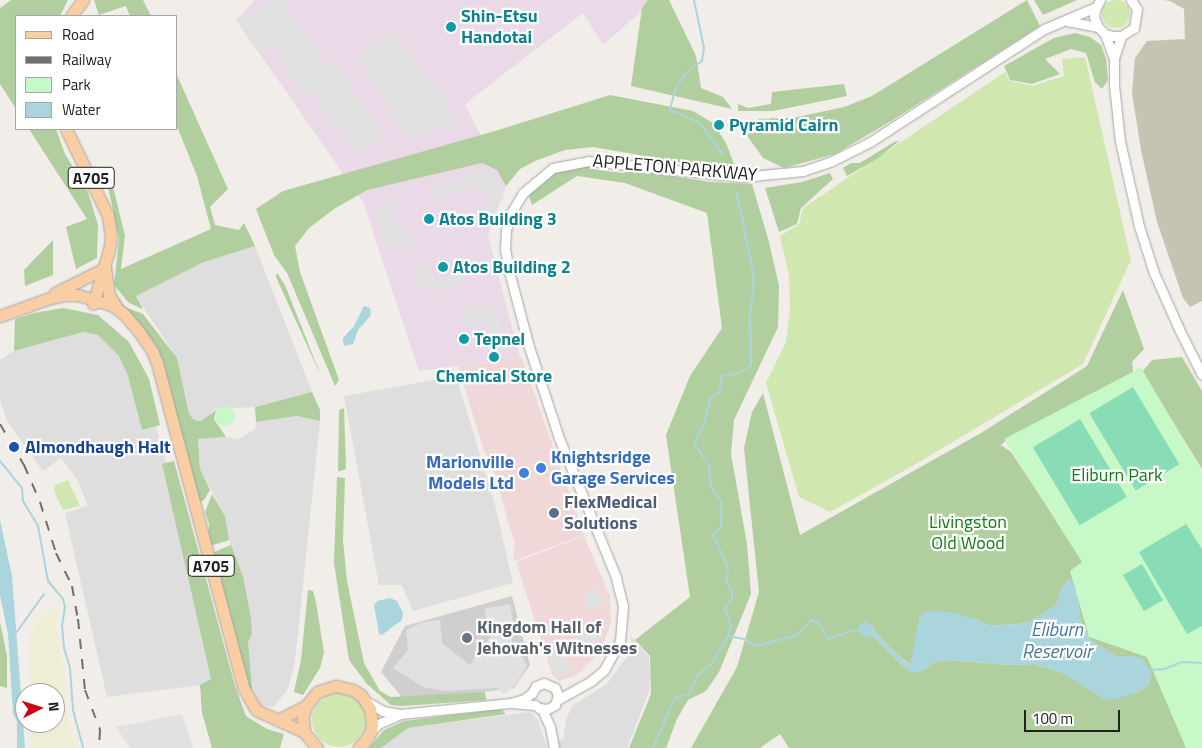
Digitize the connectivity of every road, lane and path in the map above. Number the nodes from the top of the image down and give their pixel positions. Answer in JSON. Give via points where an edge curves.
{"nodes":[{"id":1,"x":82,"y":0,"type":"edge"},
{"id":2,"x":1131,"y":0,"type":"edge"},
{"id":3,"x":1098,"y":3,"type":"edge"},
{"id":4,"x":72,"y":15,"type":"edge"},
{"id":5,"x":1064,"y":20,"type":"junction"},
{"id":6,"x":1098,"y":27,"type":"junction"},
{"id":7,"x":1105,"y":34,"type":"junction"},
{"id":8,"x":1121,"y":36,"type":"junction"},
{"id":9,"x":1114,"y":59,"type":"junction"},
{"id":10,"x":66,"y":130,"type":"edge"},
{"id":11,"x":105,"y":269,"type":"junction"},
{"id":12,"x":96,"y":302,"type":"junction"},
{"id":13,"x":38,"y":303,"type":"junction"},
{"id":14,"x":118,"y":309,"type":"junction"},
{"id":15,"x":1,"y":316,"type":"edge"},
{"id":16,"x":127,"y":319,"type":"junction"},
{"id":17,"x":1202,"y":375,"type":"edge"},
{"id":18,"x":555,"y":688,"type":"junction"},
{"id":19,"x":577,"y":689,"type":"junction"},
{"id":20,"x":532,"y":693,"type":"junction"},
{"id":21,"x":366,"y":702,"type":"junction"},
{"id":22,"x":511,"y":704,"type":"junction"},
{"id":23,"x":555,"y":704,"type":"junction"},
{"id":24,"x":306,"y":706,"type":"junction"},
{"id":25,"x":539,"y":707,"type":"junction"},
{"id":26,"x":400,"y":714,"type":"junction"},
{"id":27,"x":278,"y":720,"type":"junction"},
{"id":28,"x":550,"y":727,"type":"junction"},
{"id":29,"x":371,"y":731,"type":"junction"},
{"id":30,"x":309,"y":742,"type":"edge"},
{"id":31,"x":358,"y":748,"type":"edge"},
{"id":32,"x":554,"y":748,"type":"edge"}],
"edges":[{"from":1,"to":4,"type":"main road"},
{"from":2,"to":8,"type":"street","via":[[1137,9],[1137,19],[1134,28]]},
{"from":3,"to":5,"type":"street","name":"APPLETON PARKWAY"},
{"from":3,"to":6,"type":"street","via":[[1094,18]]},
{"from":5,"to":6,"type":"street"},
{"from":5,"to":19,"type":"street","name":"APPLETON PARKWAY","via":[[1038,33],[900,123],[848,153],[804,171],[742,177],[605,160],[580,161],[553,168],[523,193],[511,213],[505,249],[527,338],[571,470],[616,577],[623,606],[620,641],[612,658],[598,677]]},
{"from":6,"to":7,"type":"street"},
{"from":7,"to":8,"type":"street"},
{"from":7,"to":9,"type":"street"},
{"from":8,"to":9,"type":"street"},
{"from":9,"to":17,"type":"street","via":[[1120,140],[1139,226],[1160,288]]},
{"from":10,"to":11,"type":"main road","number":"A705","via":[[108,216],[110,238]]},
{"from":11,"to":12,"type":"main road","number":"A705"},
{"from":11,"to":13,"type":"main road"},
{"from":11,"to":14,"type":"main road","number":"A705","via":[[109,295]]},
{"from":12,"to":13,"type":"main road","via":[[66,295]]},
{"from":12,"to":14,"type":"main road","number":"A705"},
{"from":12,"to":16,"type":"main road","number":"A705"},
{"from":13,"to":15,"type":"main road"},
{"from":14,"to":16,"type":"main road","number":"A705"},
{"from":16,"to":27,"type":"main road","number":"A705","via":[[152,351],[157,363],[244,689],[256,710]]},
{"from":18,"to":19,"type":"street","name":"APPLETON PARKWAY"},
{"from":18,"to":20,"type":"street","name":"APPLETON PARKWAY","via":[[544,683],[536,686]]},
{"from":18,"to":23,"type":"street"},
{"from":19,"to":23,"type":"street","name":"APPLETON PARKWAY"},
{"from":20,"to":22,"type":"street","name":"APPLETON PARKWAY"},
{"from":20,"to":25,"type":"street"},
{"from":21,"to":24,"type":"main road","via":[[353,690],[336,686],[317,692]]},
{"from":21,"to":26,"type":"street","name":"APPLETON PARKWAY","via":[[383,711]]},
{"from":21,"to":29,"type":"main road","via":[[372,717]]},
{"from":22,"to":25,"type":"street","name":"APPLETON PARKWAY"},
{"from":22,"to":26,"type":"street","name":"APPLETON PARKWAY"},
{"from":23,"to":25,"type":"street","name":"APPLETON PARKWAY"},
{"from":23,"to":28,"type":"street"},
{"from":24,"to":27,"type":"main road"},
{"from":24,"to":30,"type":"main road","number":"A705","via":[[303,717]]},
{"from":25,"to":28,"type":"street"},
{"from":26,"to":29,"type":"street","name":"APPLETON PARKWAY","via":[[386,719]]},
{"from":27,"to":30,"type":"main road","number":"A705"},
{"from":28,"to":32,"type":"street"},
{"from":29,"to":31,"type":"main road"}]}
